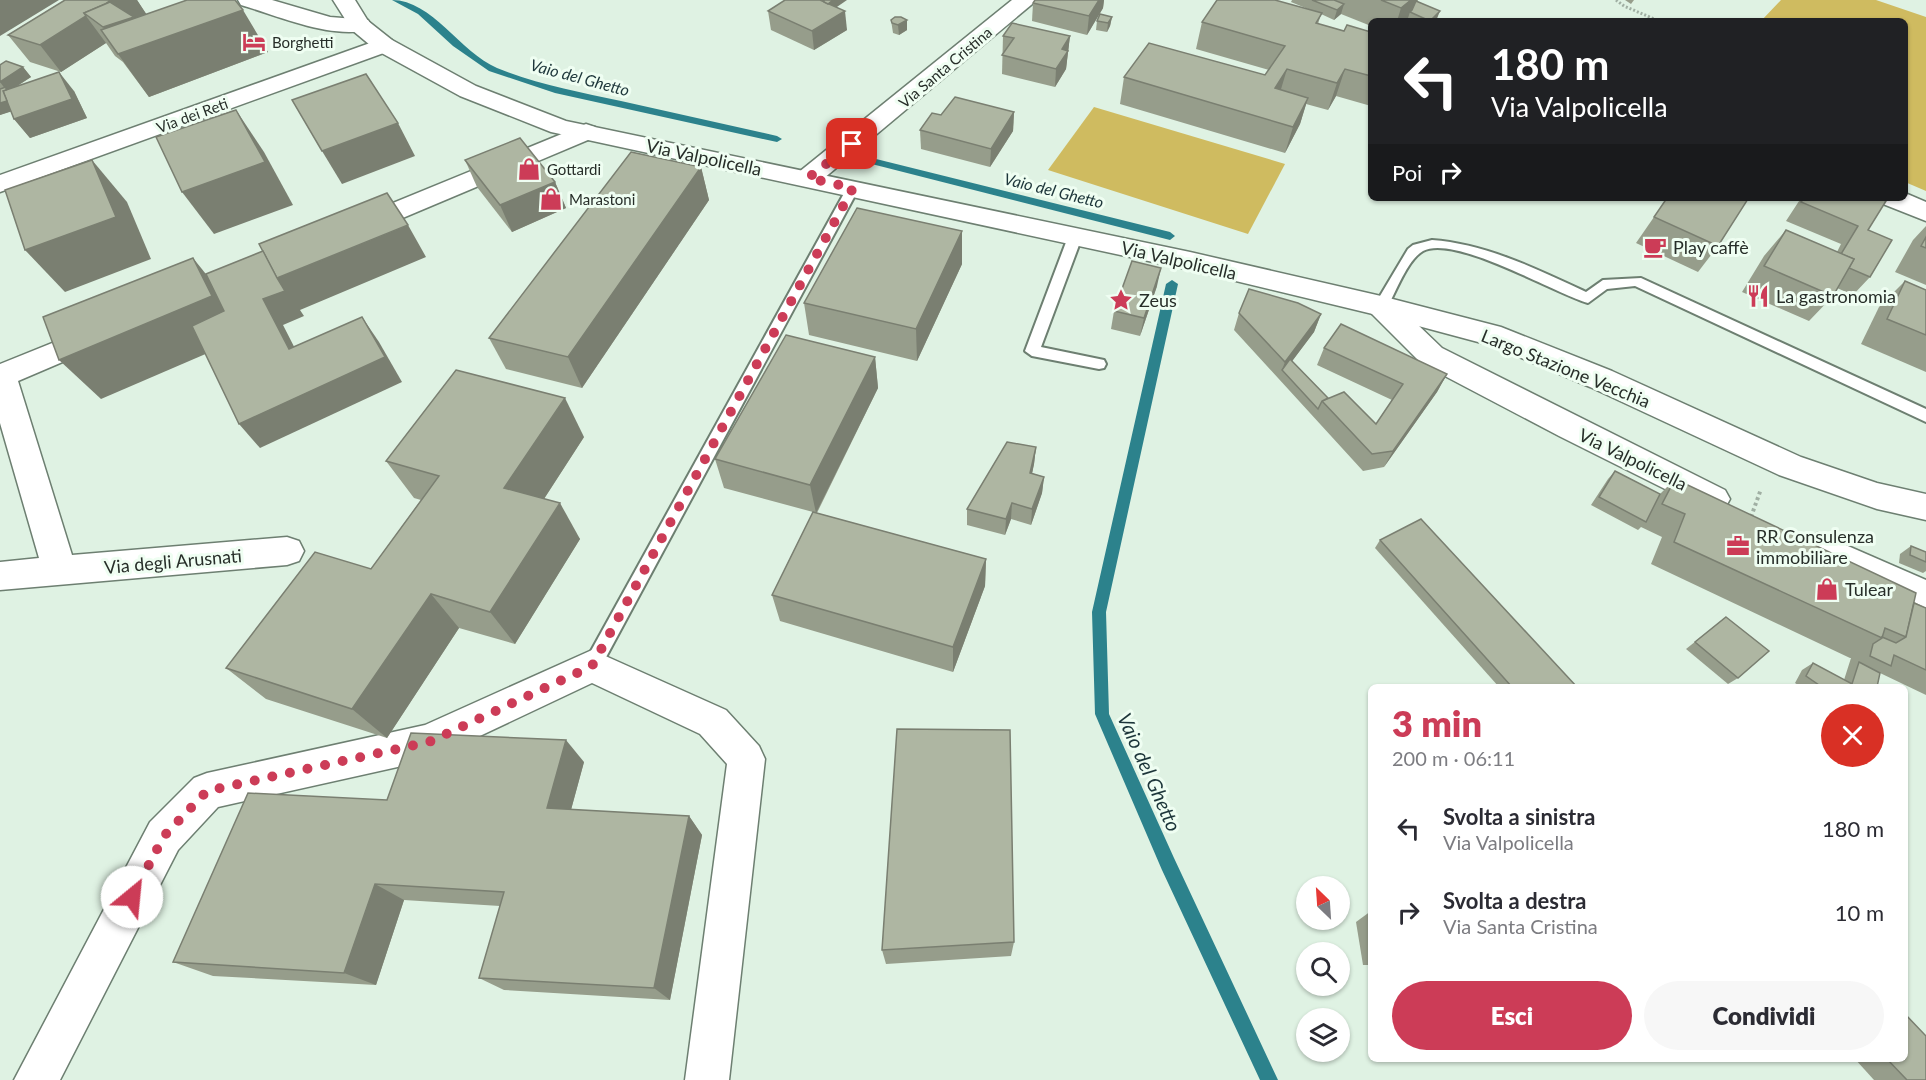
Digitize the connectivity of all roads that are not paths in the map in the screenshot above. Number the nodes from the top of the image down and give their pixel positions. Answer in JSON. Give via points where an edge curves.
{"nodes":[{"id":1,"x":249,"y":0,"type":"edge"},
{"id":2,"x":344,"y":0,"type":"edge"},
{"id":3,"x":1026,"y":0,"type":"edge"},
{"id":4,"x":360,"y":25,"type":"junction"},
{"id":5,"x":384,"y":45,"type":"junction"},
{"id":6,"x":586,"y":132,"type":"junction"},
{"id":7,"x":808,"y":178,"type":"junction"},
{"id":8,"x":0,"y":184,"type":"edge"},
{"id":9,"x":853,"y":188,"type":"junction"},
{"id":10,"x":1899,"y":201,"type":"edge"},
{"id":11,"x":1926,"y":212,"type":"edge"},
{"id":12,"x":1076,"y":237,"type":"junction"},
{"id":13,"x":332,"y":238,"type":"edge"},
{"id":14,"x":1381,"y":306,"type":"junction"},
{"id":15,"x":122,"y":325,"type":"edge"},
{"id":16,"x":1099,"y":364,"type":"dead end"},
{"id":17,"x":0,"y":376,"type":"edge"},
{"id":18,"x":1926,"y":416,"type":"edge"},
{"id":19,"x":1756,"y":503,"type":"dead end"},
{"id":20,"x":1926,"y":507,"type":"edge"},
{"id":21,"x":1795,"y":537,"type":"edge"},
{"id":22,"x":287,"y":551,"type":"dead end"},
{"id":23,"x":60,"y":571,"type":"junction"},
{"id":24,"x":0,"y":576,"type":"edge"},
{"id":25,"x":1926,"y":596,"type":"edge"},
{"id":26,"x":592,"y":666,"type":"junction"},
{"id":27,"x":36,"y":1080,"type":"edge"},
{"id":28,"x":707,"y":1080,"type":"edge"}],
"edges":[{"from":1,"to":4,"type":"street","via":[[329,24]]},
{"from":2,"to":4,"type":"street","name":"Via Valpolicella"},
{"from":3,"to":7,"type":"street","name":"Via Santa Cristina"},
{"from":4,"to":5,"type":"street","name":"Via Valpolicella"},
{"from":5,"to":6,"type":"street","name":"Via Valpolicella","via":[[468,92],[560,127]]},
{"from":5,"to":8,"type":"street","name":"Via dei Reti"},
{"from":6,"to":7,"type":"street","name":"Via Valpolicella"},
{"from":6,"to":13,"type":"street"},
{"from":7,"to":9,"type":"street","name":"Via Valpolicella"},
{"from":9,"to":12,"type":"street","name":"Via Valpolicella"},
{"from":9,"to":26,"type":"lane"},
{"from":10,"to":11,"type":"street"},
{"from":12,"to":14,"type":"street","name":"Via Valpolicella"},
{"from":12,"to":16,"type":"lane","via":[[1032,351]]},
{"from":14,"to":18,"type":"lane","via":[[1419,246],[1438,243],[1523,269],[1588,298],[1603,285],[1636,281]]},
{"from":14,"to":19,"type":"street","name":"Via Valpolicella","via":[[1432,356],[1570,428]]},
{"from":14,"to":20,"type":"street","name":"Largo Stazione Vecchia","via":[[1501,338],[1601,379],[1790,466],[1877,496]]},
{"from":15,"to":17,"type":"street"},
{"from":17,"to":23,"type":"street"},
{"from":21,"to":25,"type":"street"},
{"from":22,"to":23,"type":"street","name":"Via degli Arusnati"},
{"from":23,"to":24,"type":"street","name":"Via degli Arusnati"},
{"from":26,"to":27,"type":"street","via":[[429,742],[207,791],[164,836]]},
{"from":26,"to":28,"type":"street","via":[[713,722],[746,759]]}]}
